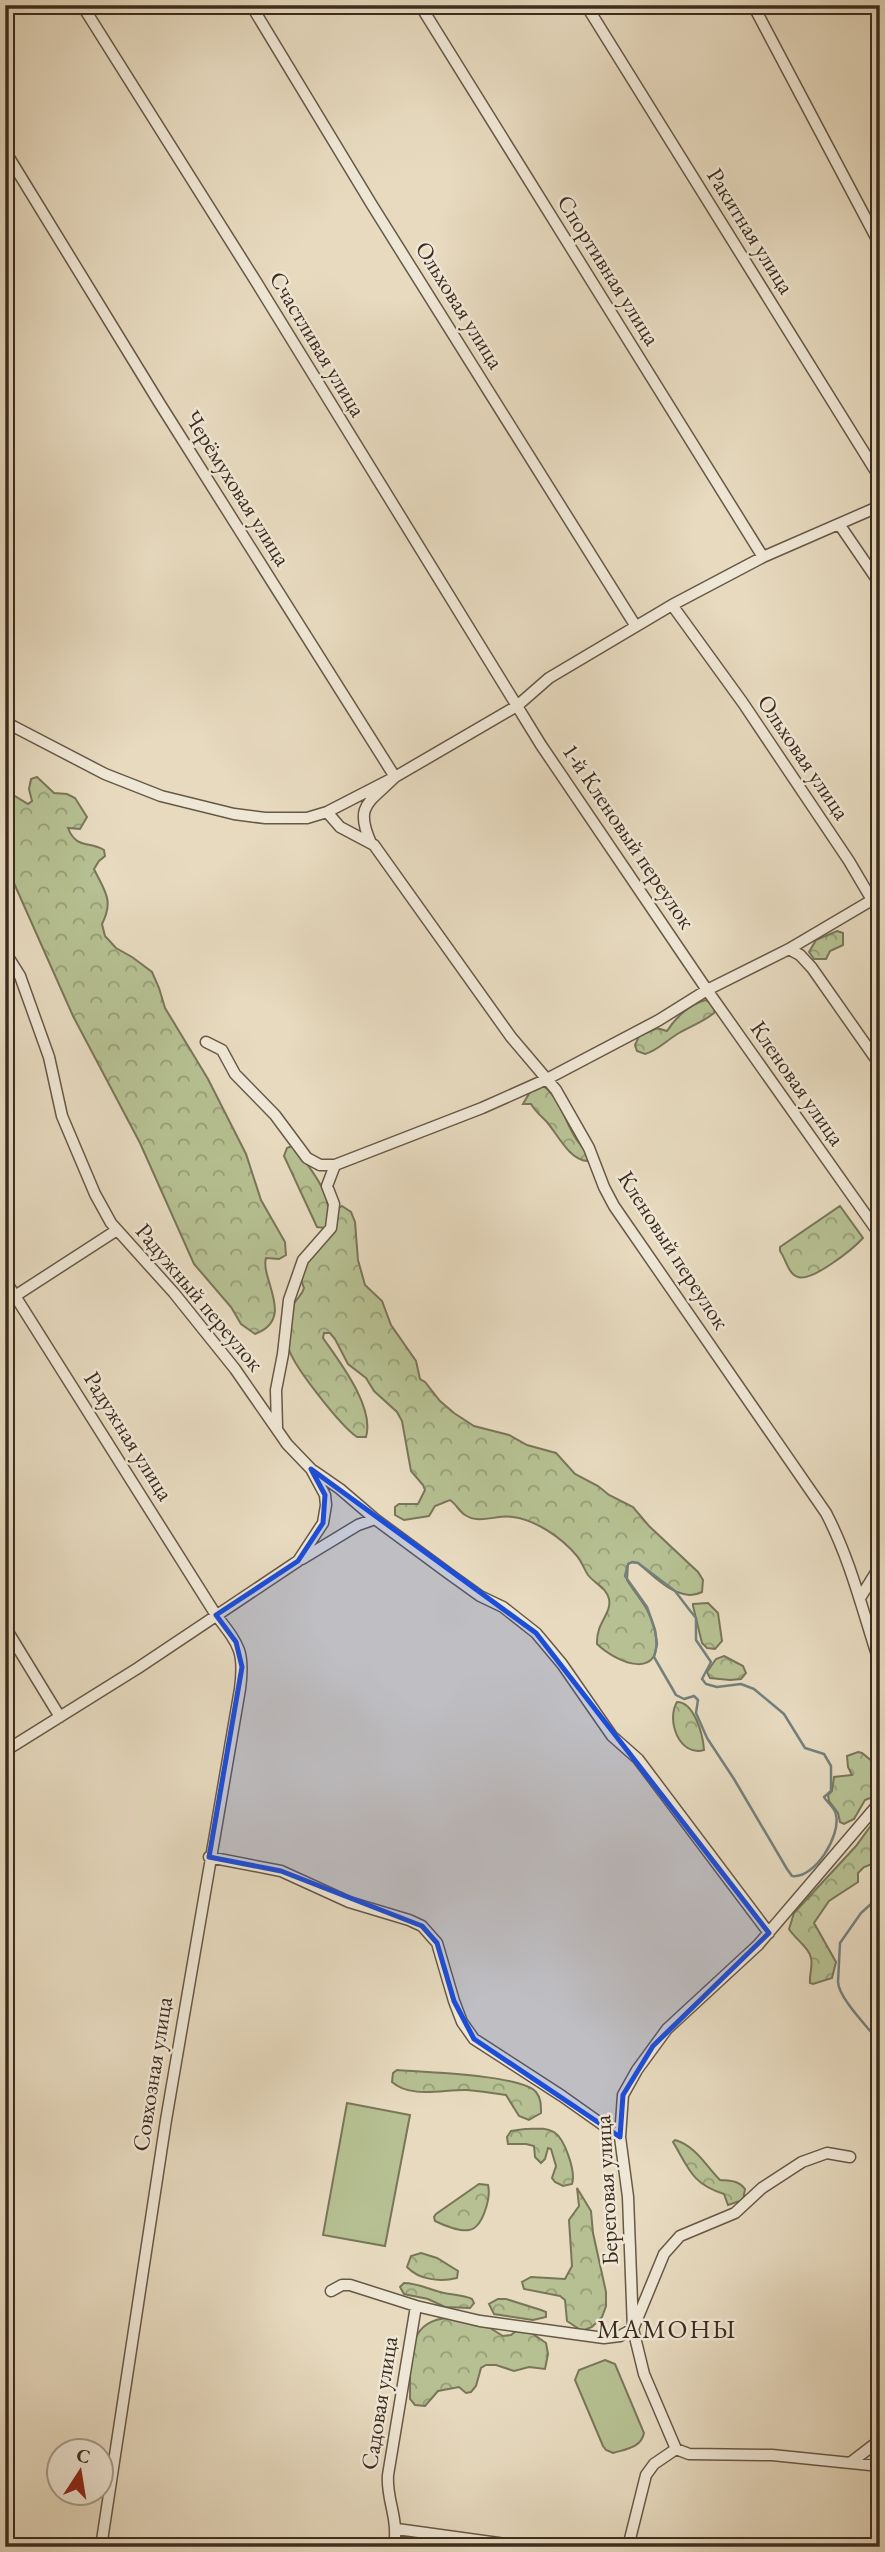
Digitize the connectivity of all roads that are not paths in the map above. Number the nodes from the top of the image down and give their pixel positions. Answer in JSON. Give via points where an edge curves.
{"nodes":[{"id":1,"x":82,"y":5,"type":"edge"},
{"id":2,"x":251,"y":5,"type":"edge"},
{"id":3,"x":419,"y":5,"type":"edge"},
{"id":4,"x":586,"y":5,"type":"edge"},
{"id":5,"x":753,"y":5,"type":"edge"},
{"id":6,"x":5,"y":151,"type":"edge"},
{"id":7,"x":880,"y":245,"type":"edge"},
{"id":8,"x":880,"y":478,"type":"edge"},
{"id":9,"x":880,"y":506,"type":"edge"},
{"id":10,"x":839,"y":524,"type":"junction"},
{"id":11,"x":763,"y":557,"type":"junction"},
{"id":12,"x":880,"y":584,"type":"edge"},
{"id":13,"x":672,"y":605,"type":"junction"},
{"id":14,"x":635,"y":625,"type":"junction"},
{"id":15,"x":517,"y":706,"type":"junction"},
{"id":16,"x":5,"y":722,"type":"edge"},
{"id":17,"x":395,"y":777,"type":"junction"},
{"id":18,"x":327,"y":812,"type":"junction"},
{"id":19,"x":371,"y":843,"type":"junction"},
{"id":20,"x":876,"y":899,"type":"edge"},
{"id":21,"x":789,"y":949,"type":"junction"},
{"id":22,"x":5,"y":952,"type":"edge"},
{"id":23,"x":707,"y":990,"type":"junction"},
{"id":24,"x":206,"y":1042,"type":"dead end"},
{"id":25,"x":880,"y":1065,"type":"edge"},
{"id":26,"x":547,"y":1079,"type":"junction"},
{"id":27,"x":335,"y":1165,"type":"junction"},
{"id":28,"x":117,"y":1230,"type":"junction"},
{"id":29,"x":880,"y":1236,"type":"edge"},
{"id":30,"x":5,"y":1280,"type":"edge"},
{"id":31,"x":15,"y":1296,"type":"junction"},
{"id":32,"x":277,"y":1430,"type":"junction"},
{"id":33,"x":311,"y":1469,"type":"junction"},
{"id":34,"x":375,"y":1519,"type":"junction"},
{"id":35,"x":298,"y":1561,"type":"junction"},
{"id":36,"x":880,"y":1566,"type":"edge"},
{"id":37,"x":860,"y":1598,"type":"junction"},
{"id":38,"x":216,"y":1615,"type":"junction"},
{"id":39,"x":5,"y":1627,"type":"edge"},
{"id":40,"x":880,"y":1664,"type":"edge"},
{"id":41,"x":60,"y":1717,"type":"junction"},
{"id":42,"x":5,"y":1751,"type":"edge"},
{"id":43,"x":880,"y":1802,"type":"edge"},
{"id":44,"x":209,"y":1857,"type":"junction"},
{"id":45,"x":769,"y":1933,"type":"junction"},
{"id":46,"x":620,"y":2137,"type":"junction"},
{"id":47,"x":849,"y":2157,"type":"dead end"},
{"id":48,"x":331,"y":2291,"type":"dead end"},
{"id":49,"x":416,"y":2306,"type":"junction"},
{"id":50,"x":633,"y":2329,"type":"junction"},
{"id":51,"x":880,"y":2441,"type":"edge"},
{"id":52,"x":677,"y":2449,"type":"junction"},
{"id":53,"x":850,"y":2463,"type":"junction"},
{"id":54,"x":880,"y":2466,"type":"edge"},
{"id":55,"x":397,"y":2529,"type":"junction"},
{"id":56,"x":101,"y":2547,"type":"edge"},
{"id":57,"x":394,"y":2547,"type":"edge"},
{"id":58,"x":527,"y":2547,"type":"edge"},
{"id":59,"x":628,"y":2547,"type":"edge"}],
"edges":[{"from":1,"to":15,"type":"street","name":"Счастливая улица"},
{"from":2,"to":14,"type":"street","name":"Ольховая улица"},
{"from":3,"to":11,"type":"street","name":"Спортивная улица"},
{"from":4,"to":8,"type":"street","name":"Ракитная улица"},
{"from":5,"to":7,"type":"street"},
{"from":6,"to":17,"type":"street","name":"Черёмуховая улица"},
{"from":9,"to":10,"type":"street"},
{"from":10,"to":11,"type":"street"},
{"from":10,"to":12,"type":"street"},
{"from":11,"to":13,"type":"street"},
{"from":13,"to":14,"type":"street"},
{"from":13,"to":20,"type":"street","name":"Ольховая улица"},
{"from":14,"to":15,"type":"street","via":[[549,678]]},
{"from":15,"to":17,"type":"street"},
{"from":15,"to":23,"type":"street","name":"1-й Кленовый переулок"},
{"from":16,"to":18,"type":"street","via":[[105,774],[161,796],[265,818],[307,818]]},
{"from":17,"to":18,"type":"street"},
{"from":17,"to":19,"type":"street","via":[[364,811],[362,822]]},
{"from":18,"to":19,"type":"street","name":"Кленовый переулок","via":[[340,827]]},
{"from":19,"to":26,"type":"street","name":"Кленовый переулок","via":[[511,1037]]},
{"from":20,"to":21,"type":"street"},
{"from":21,"to":23,"type":"street"},
{"from":21,"to":25,"type":"street","via":[[812,968]]},
{"from":22,"to":28,"type":"street","name":"Радужный переулок","via":[[20,976],[49,1057],[62,1116],[95,1194]]},
{"from":23,"to":26,"type":"street"},
{"from":23,"to":29,"type":"street","name":"Кленовая улица"},
{"from":24,"to":27,"type":"street","via":[[222,1050],[235,1073],[307,1158],[315,1164]]},
{"from":26,"to":27,"type":"street"},
{"from":26,"to":37,"type":"street","name":"Кленовый переулок","via":[[589,1148],[614,1206],[826,1513]]},
{"from":27,"to":32,"type":"street","via":[[327,1186],[334,1204],[331,1228],[303,1260],[289,1300],[276,1390]]},
{"from":28,"to":31,"type":"street"},
{"from":28,"to":32,"type":"street","name":"Радужный переулок","via":[[235,1369]]},
{"from":30,"to":31,"type":"street","name":"Радужная улица"},
{"from":31,"to":38,"type":"street","name":"Радужная улица"},
{"from":32,"to":33,"type":"street","name":"Радужный переулок"},
{"from":33,"to":34,"type":"street"},
{"from":33,"to":35,"type":"street","name":"Радужный переулок","via":[[325,1495],[326,1514]]},
{"from":34,"to":35,"type":"street"},
{"from":34,"to":45,"type":"street","via":[[536,1633]]},
{"from":35,"to":38,"type":"street","name":"Радужный переулок"},
{"from":36,"to":37,"type":"street"},
{"from":37,"to":40,"type":"street","name":"Кленовый переулок"},
{"from":38,"to":41,"type":"street","name":"Радужный переулок"},
{"from":38,"to":44,"type":"street","name":"Совхозная улица","via":[[236,1642],[242,1667]]},
{"from":39,"to":41,"type":"street"},
{"from":41,"to":42,"type":"street","name":"Радужный переулок"},
{"from":43,"to":45,"type":"street","name":"Береговая улица"},
{"from":44,"to":46,"type":"street","via":[[281,1871],[349,1902],[422,1926],[437,1943],[461,2022],[474,2039]]},
{"from":44,"to":56,"type":"street","name":"Совхозная улица"},
{"from":45,"to":46,"type":"street","name":"Береговая улица","via":[[653,2046],[623,2095]]},
{"from":46,"to":50,"type":"street","name":"Береговая улица","via":[[628,2197]]},
{"from":47,"to":50,"type":"street","via":[[827,2153],[802,2162],[735,2213],[675,2240],[664,2254]]},
{"from":48,"to":49,"type":"street","via":[[350,2285]]},
{"from":49,"to":50,"type":"street","via":[[480,2321],[604,2338]]},
{"from":49,"to":55,"type":"street","name":"Садовая улица","via":[[388,2474]]},
{"from":50,"to":52,"type":"street","name":"Береговая улица","via":[[644,2374]]},
{"from":51,"to":53,"type":"street"},
{"from":52,"to":53,"type":"street","via":[[689,2454],[772,2455]]},
{"from":52,"to":59,"type":"street","via":[[646,2475]]},
{"from":53,"to":54,"type":"street"},
{"from":55,"to":57,"type":"street","name":"Садовая улица"},
{"from":55,"to":58,"type":"street"}]}
